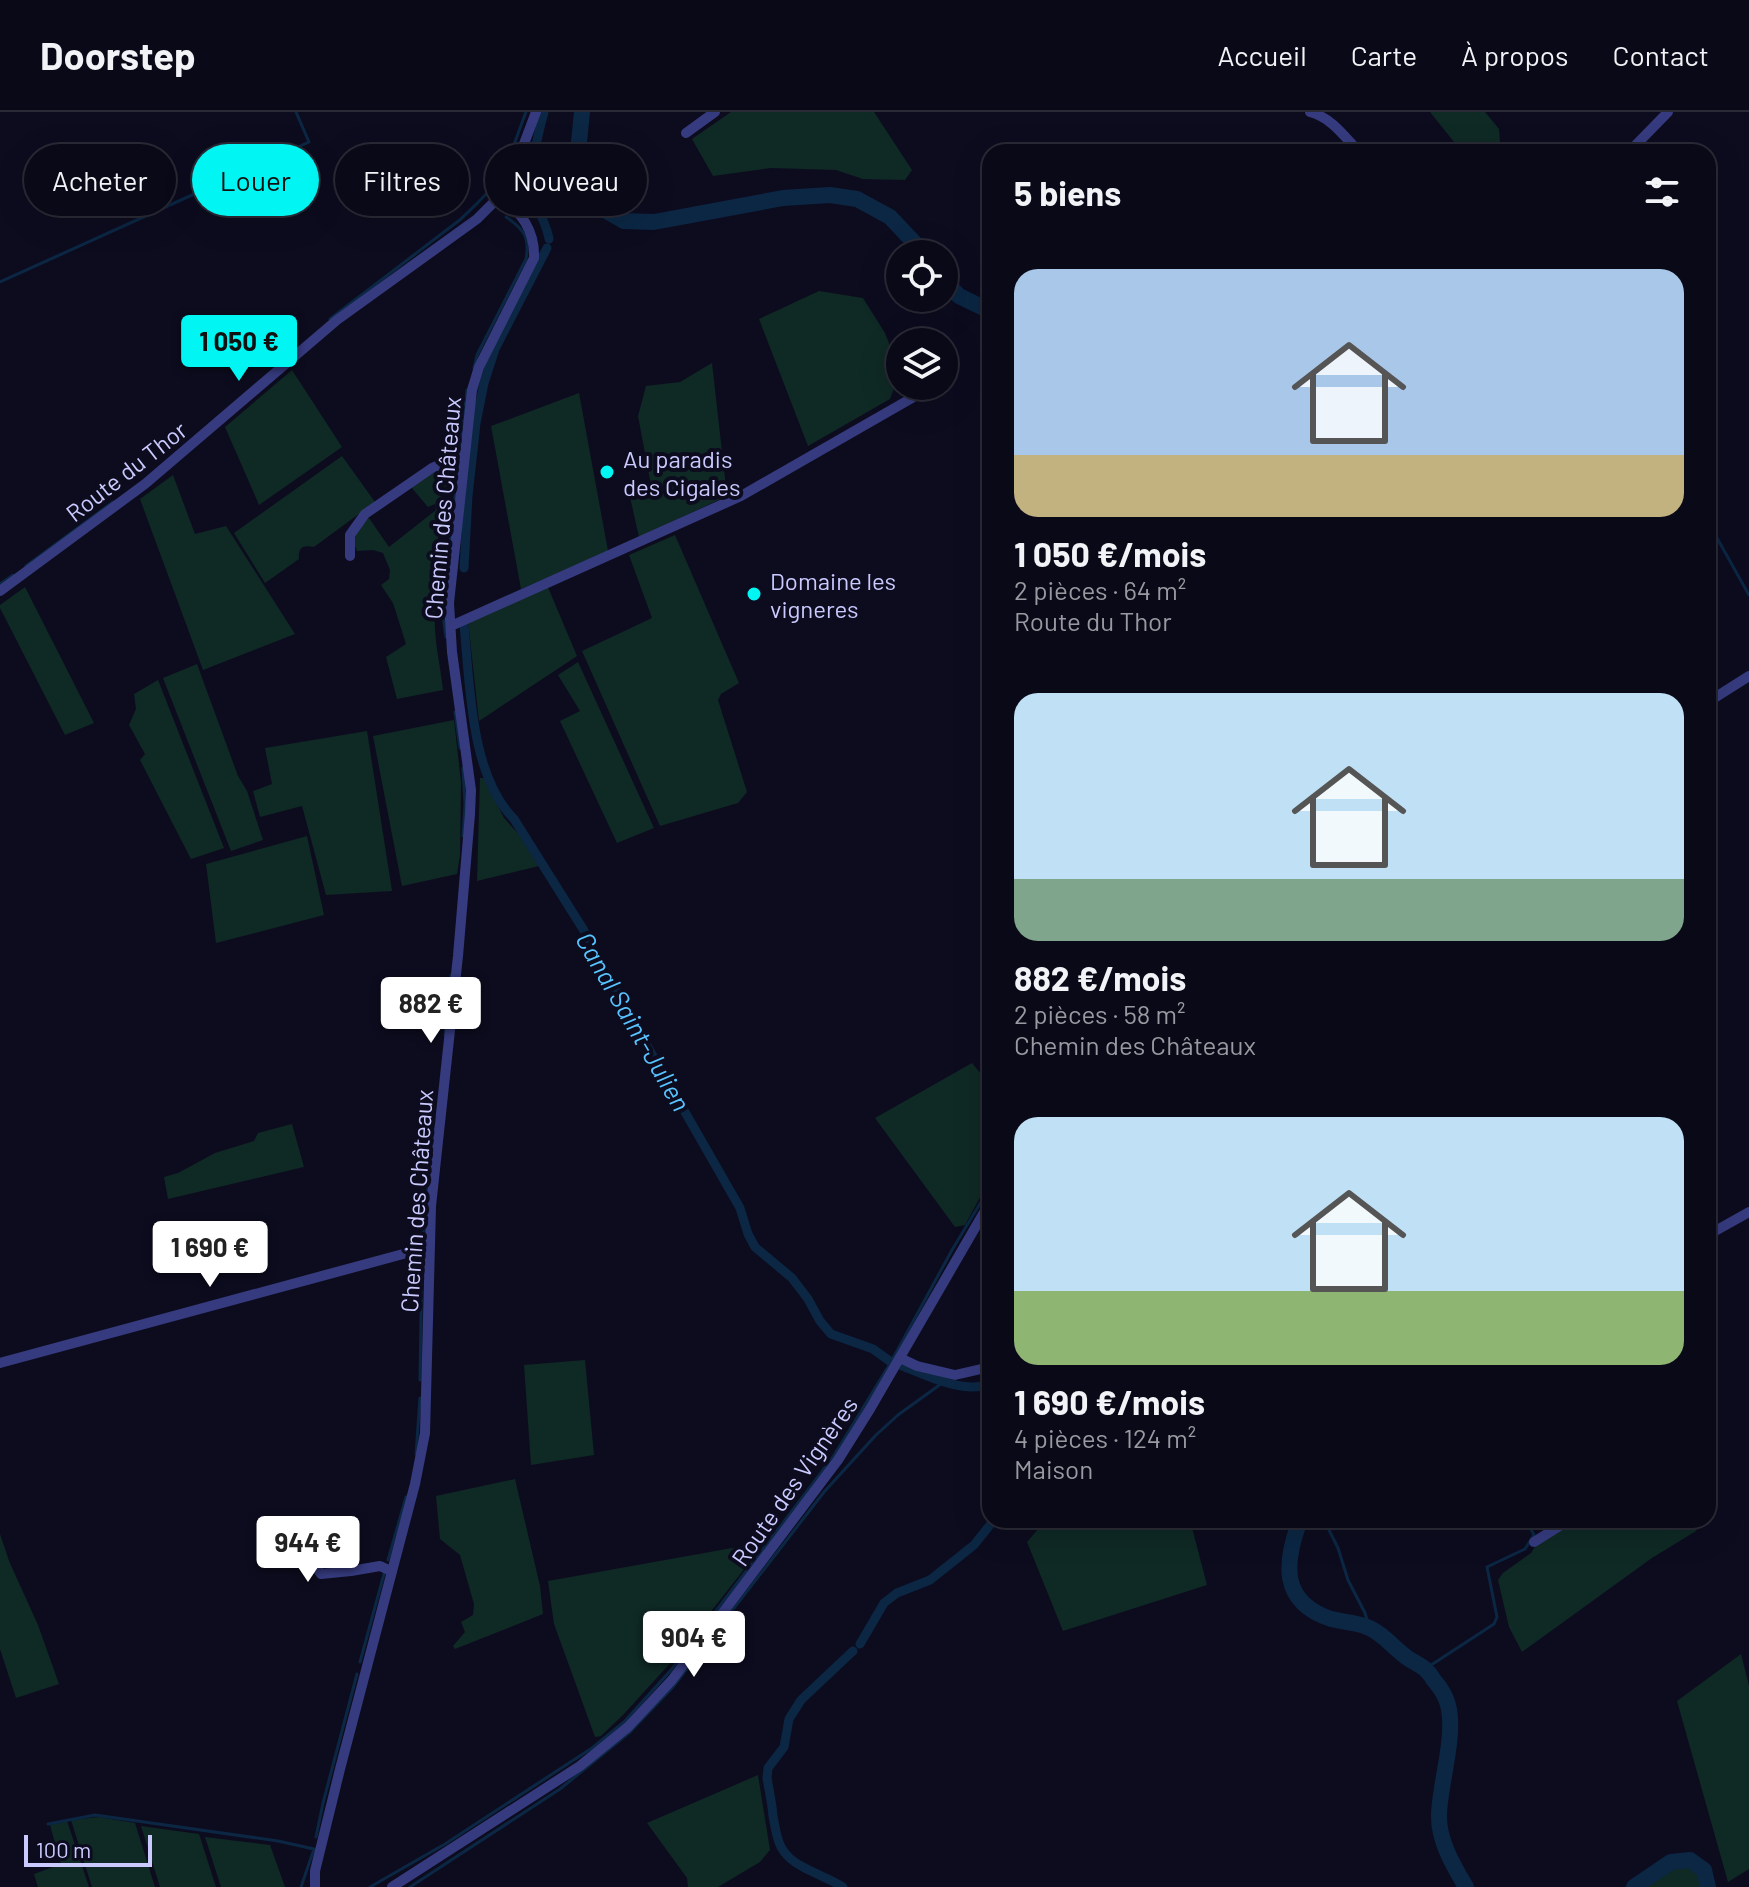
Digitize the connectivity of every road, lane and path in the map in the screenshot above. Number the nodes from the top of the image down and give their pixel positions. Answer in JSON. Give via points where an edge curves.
{"nodes":[{"id":1,"x":536,"y":112,"type":"edge"},
{"id":2,"x":715,"y":112,"type":"edge"},
{"id":3,"x":1310,"y":112,"type":"edge"},
{"id":4,"x":1668,"y":112,"type":"edge"},
{"id":5,"x":686,"y":133,"type":"dead end"},
{"id":6,"x":524,"y":144,"type":"edge"},
{"id":7,"x":1352,"y":144,"type":"edge"},
{"id":8,"x":1637,"y":144,"type":"edge"},
{"id":9,"x":485,"y":212,"type":"edge"},
{"id":10,"x":519,"y":216,"type":"edge"},
{"id":11,"x":909,"y":400,"type":"edge"},
{"id":12,"x":465,"y":453,"type":"junction"},
{"id":13,"x":350,"y":556,"type":"dead end"},
{"id":14,"x":0,"y":591,"type":"edge"},
{"id":15,"x":451,"y":626,"type":"junction"},
{"id":16,"x":1749,"y":676,"type":"edge"},
{"id":17,"x":1716,"y":697,"type":"edge"},
{"id":18,"x":1749,"y":1212,"type":"edge"},
{"id":19,"x":982,"y":1216,"type":"edge"},
{"id":20,"x":1716,"y":1231,"type":"edge"},
{"id":21,"x":429,"y":1247,"type":"junction"},
{"id":22,"x":0,"y":1363,"type":"edge"},
{"id":23,"x":897,"y":1363,"type":"junction"},
{"id":24,"x":982,"y":1369,"type":"edge"},
{"id":25,"x":264,"y":1522,"type":"dead end"},
{"id":26,"x":1556,"y":1528,"type":"edge"},
{"id":27,"x":1534,"y":1542,"type":"dead end"},
{"id":28,"x":391,"y":1571,"type":"junction"},
{"id":29,"x":315,"y":1887,"type":"edge"},
{"id":30,"x":392,"y":1887,"type":"edge"}],
"edges":[{"from":1,"to":6,"type":"street"},
{"from":2,"to":5,"type":"street"},
{"from":3,"to":7,"type":"street","via":[[1331,122]]},
{"from":4,"to":8,"type":"street"},
{"from":9,"to":14,"type":"street","name":"Route du Thor","via":[[337,320],[145,484]]},
{"from":10,"to":12,"type":"street","name":"Chemin des Châteaux","via":[[531,231],[534,258],[479,367]]},
{"from":11,"to":15,"type":"street","via":[[741,496]]},
{"from":12,"to":13,"type":"street","via":[[432,468],[365,514],[350,535]]},
{"from":12,"to":15,"type":"street","name":"Chemin des Châteaux"},
{"from":15,"to":21,"type":"street","name":"Chemin des Châteaux","via":[[471,790]]},
{"from":16,"to":17,"type":"street"},
{"from":18,"to":20,"type":"street"},
{"from":19,"to":23,"type":"street","name":"Route des Vignères"},
{"from":21,"to":22,"type":"street"},
{"from":21,"to":28,"type":"street","name":"Chemin des Châteaux","via":[[425,1433]]},
{"from":23,"to":24,"type":"street","via":[[955,1375]]},
{"from":23,"to":30,"type":"street","name":"Route des Vignères","via":[[838,1460],[685,1663],[628,1727],[580,1766]]},
{"from":25,"to":28,"type":"street","via":[[280,1536],[297,1540],[321,1574],[380,1566]]},
{"from":26,"to":27,"type":"street"},
{"from":28,"to":29,"type":"street","name":"Chemin des Châteaux"}]}
